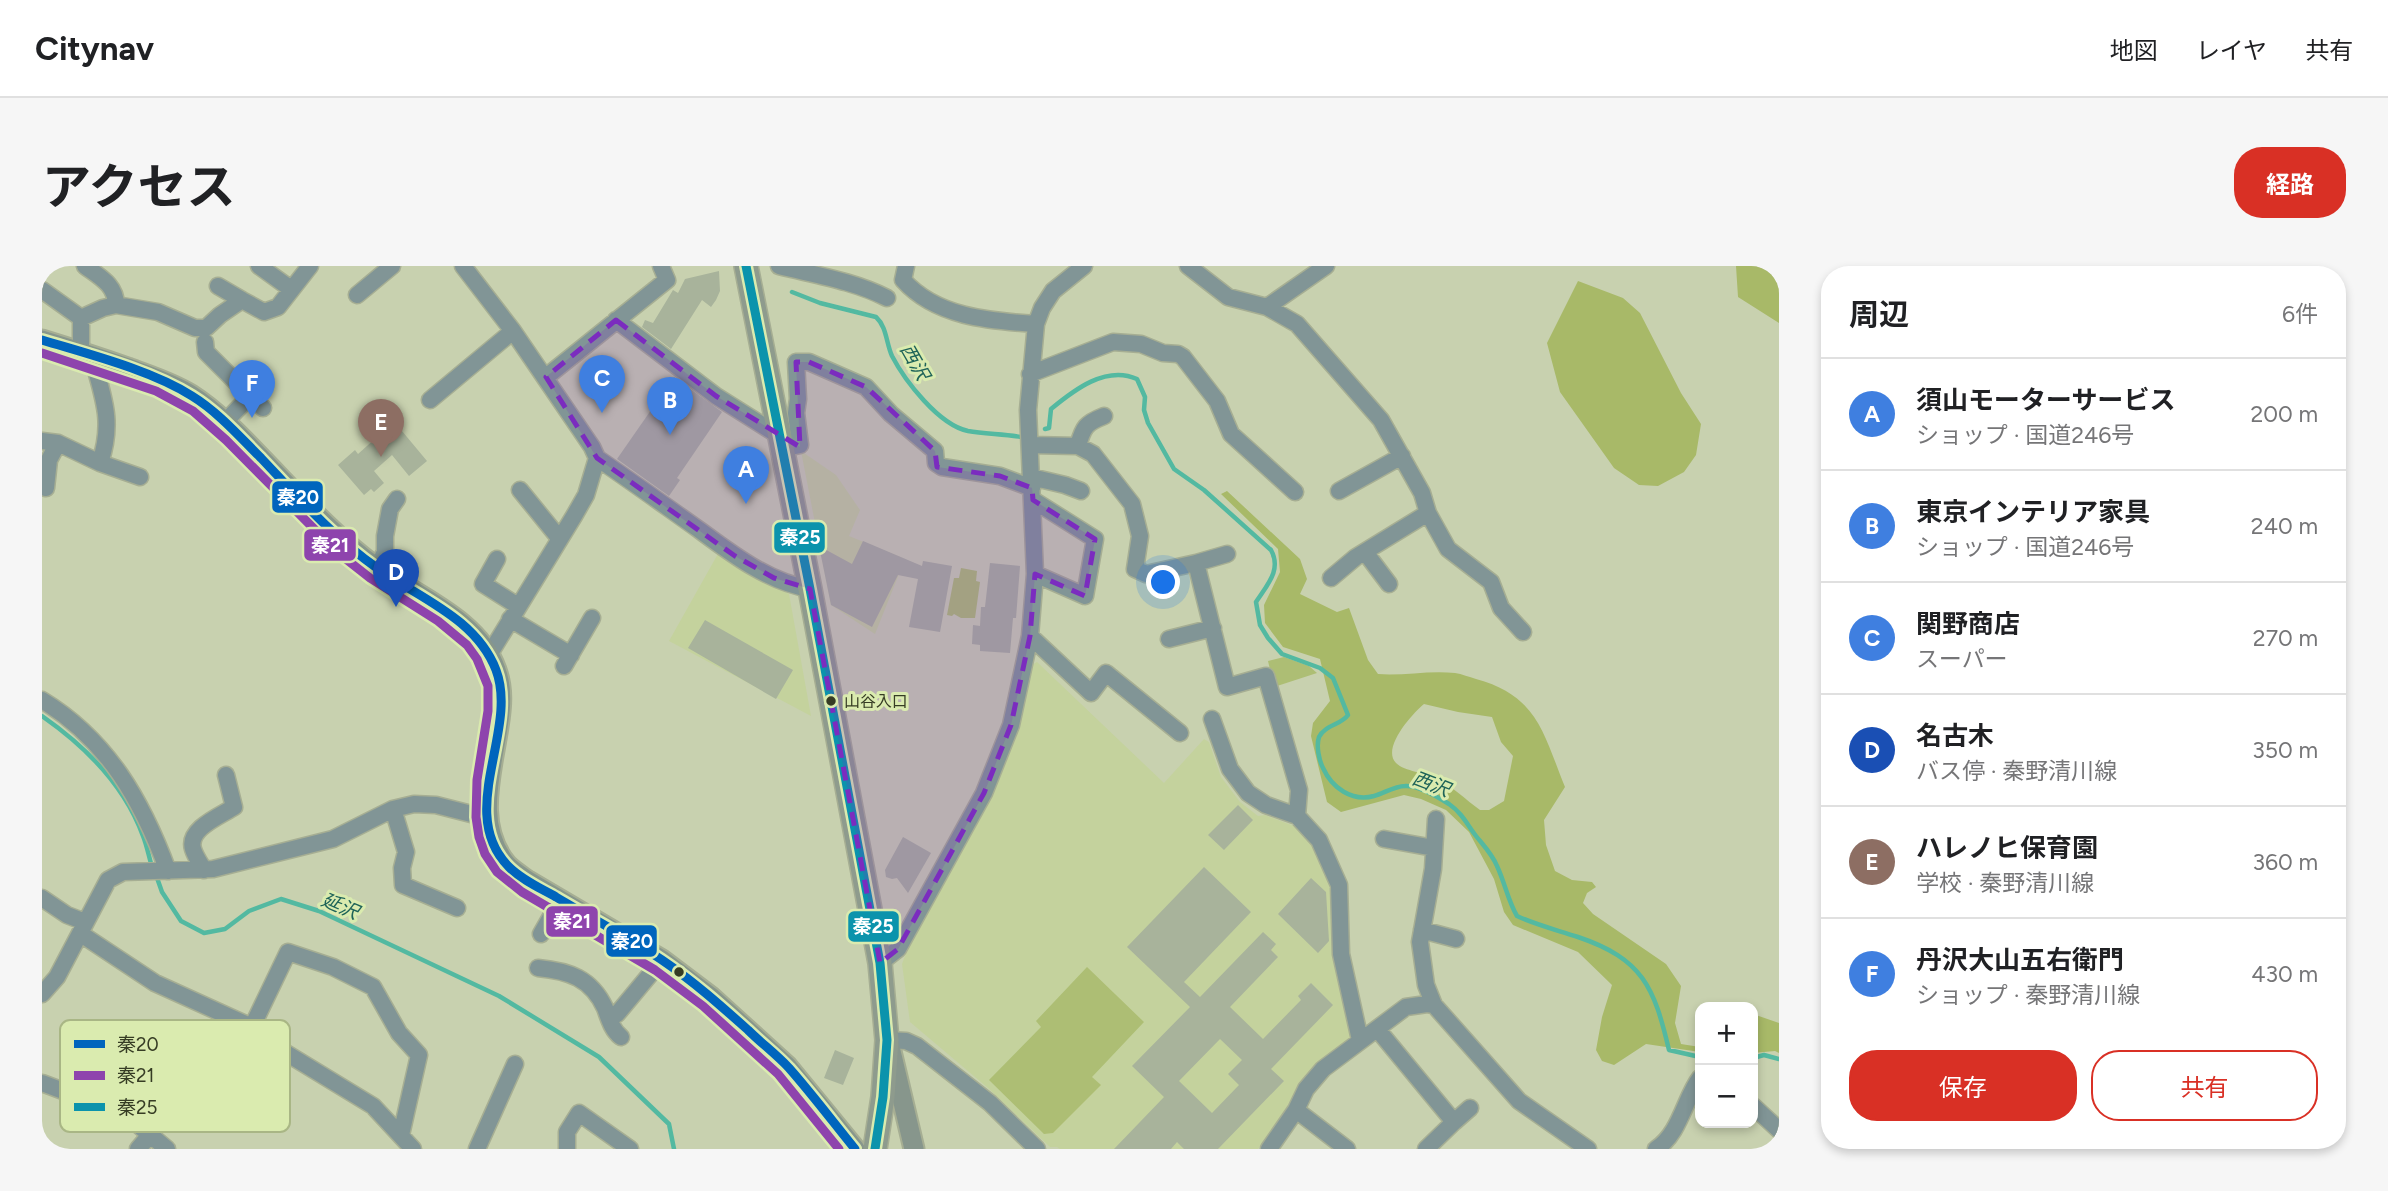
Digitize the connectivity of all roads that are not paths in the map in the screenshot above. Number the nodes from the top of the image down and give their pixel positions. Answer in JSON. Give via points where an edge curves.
{"nodes":[{"id":1,"x":85,"y":266,"type":"edge"},
{"id":2,"x":259,"y":266,"type":"edge"},
{"id":3,"x":310,"y":266,"type":"edge"},
{"id":4,"x":391,"y":266,"type":"edge"},
{"id":5,"x":463,"y":266,"type":"edge"},
{"id":6,"x":746,"y":266,"type":"edge"},
{"id":7,"x":779,"y":266,"type":"edge"},
{"id":8,"x":906,"y":266,"type":"edge"},
{"id":9,"x":1084,"y":266,"type":"edge"},
{"id":10,"x":1188,"y":266,"type":"edge"},
{"id":11,"x":1326,"y":266,"type":"edge"},
{"id":12,"x":664,"y":273,"type":"edge"},
{"id":13,"x":218,"y":286,"type":"dead end"},
{"id":14,"x":290,"y":289,"type":"junction"},
{"id":15,"x":42,"y":290,"type":"edge"},
{"id":16,"x":357,"y":295,"type":"dead end"},
{"id":17,"x":887,"y":298,"type":"dead end"},
{"id":18,"x":242,"y":300,"type":"junction"},
{"id":19,"x":116,"y":305,"type":"junction"},
{"id":20,"x":1267,"y":307,"type":"junction"},
{"id":21,"x":81,"y":317,"type":"junction"},
{"id":22,"x":616,"y":320,"type":"junction"},
{"id":23,"x":1036,"y":324,"type":"junction"},
{"id":24,"x":513,"y":331,"type":"junction"},
{"id":25,"x":42,"y":340,"type":"edge"},
{"id":26,"x":205,"y":342,"type":"dead end"},
{"id":27,"x":87,"y":354,"type":"junction"},
{"id":28,"x":1030,"y":374,"type":"junction"},
{"id":29,"x":545,"y":377,"type":"junction"},
{"id":30,"x":250,"y":396,"type":"junction"},
{"id":31,"x":430,"y":400,"type":"dead end"},
{"id":32,"x":264,"y":408,"type":"dead end"},
{"id":33,"x":1104,"y":416,"type":"dead end"},
{"id":34,"x":225,"y":422,"type":"junction"},
{"id":35,"x":50,"y":442,"type":"edge"},
{"id":36,"x":780,"y":442,"type":"junction"},
{"id":37,"x":1030,"y":445,"type":"junction"},
{"id":38,"x":1078,"y":446,"type":"junction"},
{"id":39,"x":1402,"y":456,"type":"junction"},
{"id":40,"x":597,"y":458,"type":"junction"},
{"id":41,"x":100,"y":463,"type":"junction"},
{"id":42,"x":141,"y":477,"type":"dead end"},
{"id":43,"x":46,"y":488,"type":"dead end"},
{"id":44,"x":1032,"y":488,"type":"junction"},
{"id":45,"x":520,"y":490,"type":"dead end"},
{"id":46,"x":1081,"y":491,"type":"dead end"},
{"id":47,"x":1339,"y":491,"type":"dead end"},
{"id":48,"x":1295,"y":492,"type":"dead end"},
{"id":49,"x":397,"y":499,"type":"dead end"},
{"id":50,"x":1428,"y":513,"type":"junction"},
{"id":51,"x":559,"y":538,"type":"junction"},
{"id":52,"x":1365,"y":552,"type":"junction"},
{"id":53,"x":1227,"y":554,"type":"dead end"},
{"id":54,"x":497,"y":559,"type":"dead end"},
{"id":55,"x":1196,"y":563,"type":"junction"},
{"id":56,"x":377,"y":568,"type":"junction"},
{"id":57,"x":1035,"y":574,"type":"junction"},
{"id":58,"x":1331,"y":578,"type":"dead end"},
{"id":59,"x":1389,"y":584,"type":"dead end"},
{"id":60,"x":810,"y":589,"type":"junction"},
{"id":61,"x":514,"y":612,"type":"junction"},
{"id":62,"x":592,"y":618,"type":"dead end"},
{"id":63,"x":1213,"y":628,"type":"junction"},
{"id":64,"x":1523,"y":632,"type":"dead end"},
{"id":65,"x":1030,"y":636,"type":"junction"},
{"id":66,"x":1169,"y":639,"type":"dead end"},
{"id":67,"x":489,"y":654,"type":"junction"},
{"id":68,"x":42,"y":700,"type":"edge"},
{"id":69,"x":1212,"y":719,"type":"dead end"},
{"id":70,"x":1181,"y":733,"type":"dead end"},
{"id":71,"x":226,"y":775,"type":"dead end"},
{"id":72,"x":393,"y":809,"type":"junction"},
{"id":73,"x":1297,"y":816,"type":"junction"},
{"id":74,"x":487,"y":818,"type":"junction"},
{"id":75,"x":1436,"y":819,"type":"dead end"},
{"id":76,"x":1384,"y":839,"type":"dead end"},
{"id":77,"x":1434,"y":848,"type":"junction"},
{"id":78,"x":204,"y":870,"type":"junction"},
{"id":79,"x":168,"y":871,"type":"junction"},
{"id":80,"x":42,"y":898,"type":"edge"},
{"id":81,"x":560,"y":901,"type":"junction"},
{"id":82,"x":457,"y":908,"type":"dead end"},
{"id":83,"x":83,"y":928,"type":"junction"},
{"id":84,"x":1422,"y":930,"type":"junction"},
{"id":85,"x":541,"y":934,"type":"dead end"},
{"id":86,"x":1456,"y":939,"type":"dead end"},
{"id":87,"x":662,"y":960,"type":"junction"},
{"id":88,"x":880,"y":963,"type":"junction"},
{"id":89,"x":538,"y":968,"type":"dead end"},
{"id":90,"x":42,"y":993,"type":"edge"},
{"id":91,"x":1434,"y":1005,"type":"junction"},
{"id":92,"x":609,"y":1019,"type":"junction"},
{"id":93,"x":237,"y":1020,"type":"edge"},
{"id":94,"x":256,"y":1020,"type":"edge"},
{"id":95,"x":1378,"y":1030,"type":"junction"},
{"id":96,"x":621,"y":1037,"type":"dead end"},
{"id":97,"x":887,"y":1040,"type":"junction"},
{"id":98,"x":1360,"y":1040,"type":"junction"},
{"id":99,"x":290,"y":1055,"type":"edge"},
{"id":100,"x":515,"y":1064,"type":"dead end"},
{"id":101,"x":42,"y":1083,"type":"edge"},
{"id":102,"x":1695,"y":1088,"type":"edge"},
{"id":103,"x":60,"y":1090,"type":"edge"},
{"id":104,"x":1470,"y":1108,"type":"dead end"},
{"id":105,"x":1296,"y":1111,"type":"junction"},
{"id":106,"x":1758,"y":1111,"type":"edge"},
{"id":107,"x":1454,"y":1122,"type":"junction"},
{"id":108,"x":1779,"y":1130,"type":"edge"},
{"id":109,"x":146,"y":1132,"type":"edge"},
{"id":110,"x":150,"y":1135,"type":"junction"},
{"id":111,"x":401,"y":1135,"type":"junction"},
{"id":112,"x":138,"y":1149,"type":"edge"},
{"id":113,"x":167,"y":1149,"type":"edge"},
{"id":114,"x":413,"y":1149,"type":"edge"},
{"id":115,"x":477,"y":1149,"type":"edge"},
{"id":116,"x":567,"y":1149,"type":"edge"},
{"id":117,"x":630,"y":1149,"type":"edge"},
{"id":118,"x":855,"y":1149,"type":"edge"},
{"id":119,"x":875,"y":1149,"type":"edge"},
{"id":120,"x":914,"y":1149,"type":"edge"},
{"id":121,"x":1037,"y":1149,"type":"edge"},
{"id":122,"x":1269,"y":1149,"type":"edge"},
{"id":123,"x":1347,"y":1149,"type":"edge"},
{"id":124,"x":1426,"y":1149,"type":"edge"},
{"id":125,"x":1588,"y":1149,"type":"edge"},
{"id":126,"x":1656,"y":1149,"type":"edge"}],
"edges":[{"from":1,"to":19,"type":"street","via":[[110,285]]},
{"from":2,"to":14,"type":"street"},
{"from":3,"to":14,"type":"street"},
{"from":4,"to":16,"type":"street"},
{"from":5,"to":24,"type":"street"},
{"from":6,"to":36,"type":"highway"},
{"from":7,"to":17,"type":"street"},
{"from":8,"to":23,"type":"street","via":[[903,280],[932,304],[973,318]]},
{"from":9,"to":23,"type":"street","via":[[1053,291]]},
{"from":10,"to":20,"type":"street","via":[[1228,297]]},
{"from":11,"to":20,"type":"street"},
{"from":12,"to":22,"type":"street"},
{"from":13,"to":18,"type":"street"},
{"from":14,"to":18,"type":"street","via":[[278,307],[264,312]]},
{"from":15,"to":21,"type":"street"},
{"from":18,"to":19,"type":"street","via":[[206,328],[158,312]]},
{"from":19,"to":21,"type":"street"},
{"from":20,"to":39,"type":"street","via":[[1297,324],[1381,420]]},
{"from":21,"to":27,"type":"street"},
{"from":22,"to":29,"type":"street"},
{"from":22,"to":36,"type":"street"},
{"from":23,"to":28,"type":"street"},
{"from":24,"to":29,"type":"street"},
{"from":24,"to":31,"type":"street"},
{"from":25,"to":27,"type":"main road"},
{"from":26,"to":30,"type":"street","via":[[206,352]]},
{"from":27,"to":34,"type":"main road","via":[[190,394]]},
{"from":27,"to":41,"type":"street","via":[[109,426]]},
{"from":28,"to":37,"type":"street"},
{"from":28,"to":48,"type":"street","via":[[1113,342],[1178,354],[1217,401],[1231,434]]},
{"from":29,"to":40,"type":"street"},
{"from":30,"to":32,"type":"street"},
{"from":30,"to":34,"type":"street"},
{"from":33,"to":38,"type":"street","via":[[1082,429]]},
{"from":34,"to":56,"type":"main road","via":[[331,529]]},
{"from":35,"to":41,"type":"street"},
{"from":35,"to":43,"type":"street"},
{"from":36,"to":44,"type":"street","via":[[800,445],[796,362],[810,362],[866,387],[935,450],[936,463],[942,467],[1000,476]]},
{"from":36,"to":60,"type":"highway"},
{"from":37,"to":38,"type":"street"},
{"from":37,"to":44,"type":"street"},
{"from":38,"to":55,"type":"street","via":[[1093,454],[1132,504],[1140,536],[1135,569],[1146,574]]},
{"from":39,"to":47,"type":"street"},
{"from":39,"to":50,"type":"street"},
{"from":40,"to":51,"type":"street","via":[[586,495]]},
{"from":40,"to":60,"type":"street","via":[[735,556],[774,578]]},
{"from":41,"to":42,"type":"street"},
{"from":44,"to":46,"type":"street","via":[[1065,485]]},
{"from":44,"to":57,"type":"street"},
{"from":44,"to":57,"type":"street","via":[[1095,539],[1085,596]]},
{"from":45,"to":51,"type":"street"},
{"from":49,"to":56,"type":"street","via":[[390,509],[385,552]]},
{"from":50,"to":52,"type":"street"},
{"from":50,"to":64,"type":"street","via":[[1448,549],[1491,582],[1501,608]]},
{"from":51,"to":61,"type":"street"},
{"from":52,"to":58,"type":"street"},
{"from":52,"to":59,"type":"street"},
{"from":53,"to":55,"type":"street"},
{"from":54,"to":61,"type":"street","via":[[483,584]]},
{"from":55,"to":63,"type":"street"},
{"from":56,"to":67,"type":"main road","via":[[453,618]]},
{"from":57,"to":65,"type":"street"},
{"from":60,"to":88,"type":"highway"},
{"from":61,"to":62,"type":"street","via":[[567,660]]},
{"from":61,"to":67,"type":"street"},
{"from":63,"to":66,"type":"street"},
{"from":63,"to":73,"type":"street","via":[[1227,687],[1266,676],[1299,790]]},
{"from":65,"to":70,"type":"street","via":[[1091,692],[1110,667]]},
{"from":65,"to":88,"type":"street","via":[[1011,725],[984,793],[898,949]]},
{"from":67,"to":74,"type":"main road","via":[[496,669],[501,709]]},
{"from":68,"to":79,"type":"street","via":[[90,736],[128,784],[154,832]]},
{"from":69,"to":73,"type":"street","via":[[1230,769],[1248,793]]},
{"from":71,"to":78,"type":"street","via":[[234,807],[193,839],[192,848]]},
{"from":72,"to":74,"type":"street","via":[[436,805]]},
{"from":72,"to":78,"type":"street","via":[[333,839]]},
{"from":72,"to":82,"type":"street","via":[[406,852],[403,885],[414,899]]},
{"from":73,"to":98,"type":"street","via":[[1319,840],[1339,884],[1341,954]]},
{"from":74,"to":81,"type":"main road","via":[[498,852],[509,866]]},
{"from":75,"to":77,"type":"street"},
{"from":76,"to":77,"type":"street"},
{"from":77,"to":84,"type":"street"},
{"from":78,"to":79,"type":"street"},
{"from":79,"to":83,"type":"street","via":[[124,872],[108,880]]},
{"from":80,"to":83,"type":"street"},
{"from":81,"to":85,"type":"street"},
{"from":81,"to":87,"type":"main road"},
{"from":83,"to":90,"type":"street","via":[[57,976]]},
{"from":83,"to":93,"type":"street","via":[[155,983]]},
{"from":84,"to":86,"type":"street"},
{"from":84,"to":91,"type":"street","via":[[1423,967]]},
{"from":87,"to":92,"type":"street"},
{"from":87,"to":118,"type":"main road","via":[[787,1066]]},
{"from":88,"to":97,"type":"highway"},
{"from":89,"to":92,"type":"street","via":[[564,971],[582,980],[598,993]]},
{"from":91,"to":95,"type":"street","via":[[1406,1007]]},
{"from":91,"to":125,"type":"street","via":[[1519,1101]]},
{"from":92,"to":96,"type":"street"},
{"from":94,"to":111,"type":"street","via":[[283,950],[373,987],[399,1033],[419,1055]]},
{"from":95,"to":98,"type":"street"},
{"from":95,"to":107,"type":"street"},
{"from":97,"to":119,"type":"highway"},
{"from":97,"to":120,"type":"main road"},
{"from":97,"to":121,"type":"street","via":[[906,1041],[927,1053],[990,1103]]},
{"from":98,"to":105,"type":"street","via":[[1323,1069]]},
{"from":99,"to":111,"type":"street","via":[[373,1106]]},
{"from":100,"to":115,"type":"street"},
{"from":101,"to":103,"type":"street"},
{"from":102,"to":126,"type":"street","via":[[1677,1124]]},
{"from":104,"to":107,"type":"street"},
{"from":105,"to":122,"type":"street"},
{"from":105,"to":123,"type":"street"},
{"from":106,"to":108,"type":"street"},
{"from":107,"to":124,"type":"street"},
{"from":109,"to":110,"type":"street"},
{"from":110,"to":112,"type":"street"},
{"from":110,"to":113,"type":"street"},
{"from":111,"to":114,"type":"street"},
{"from":116,"to":117,"type":"street","via":[[567,1132],[579,1113]]}]}
